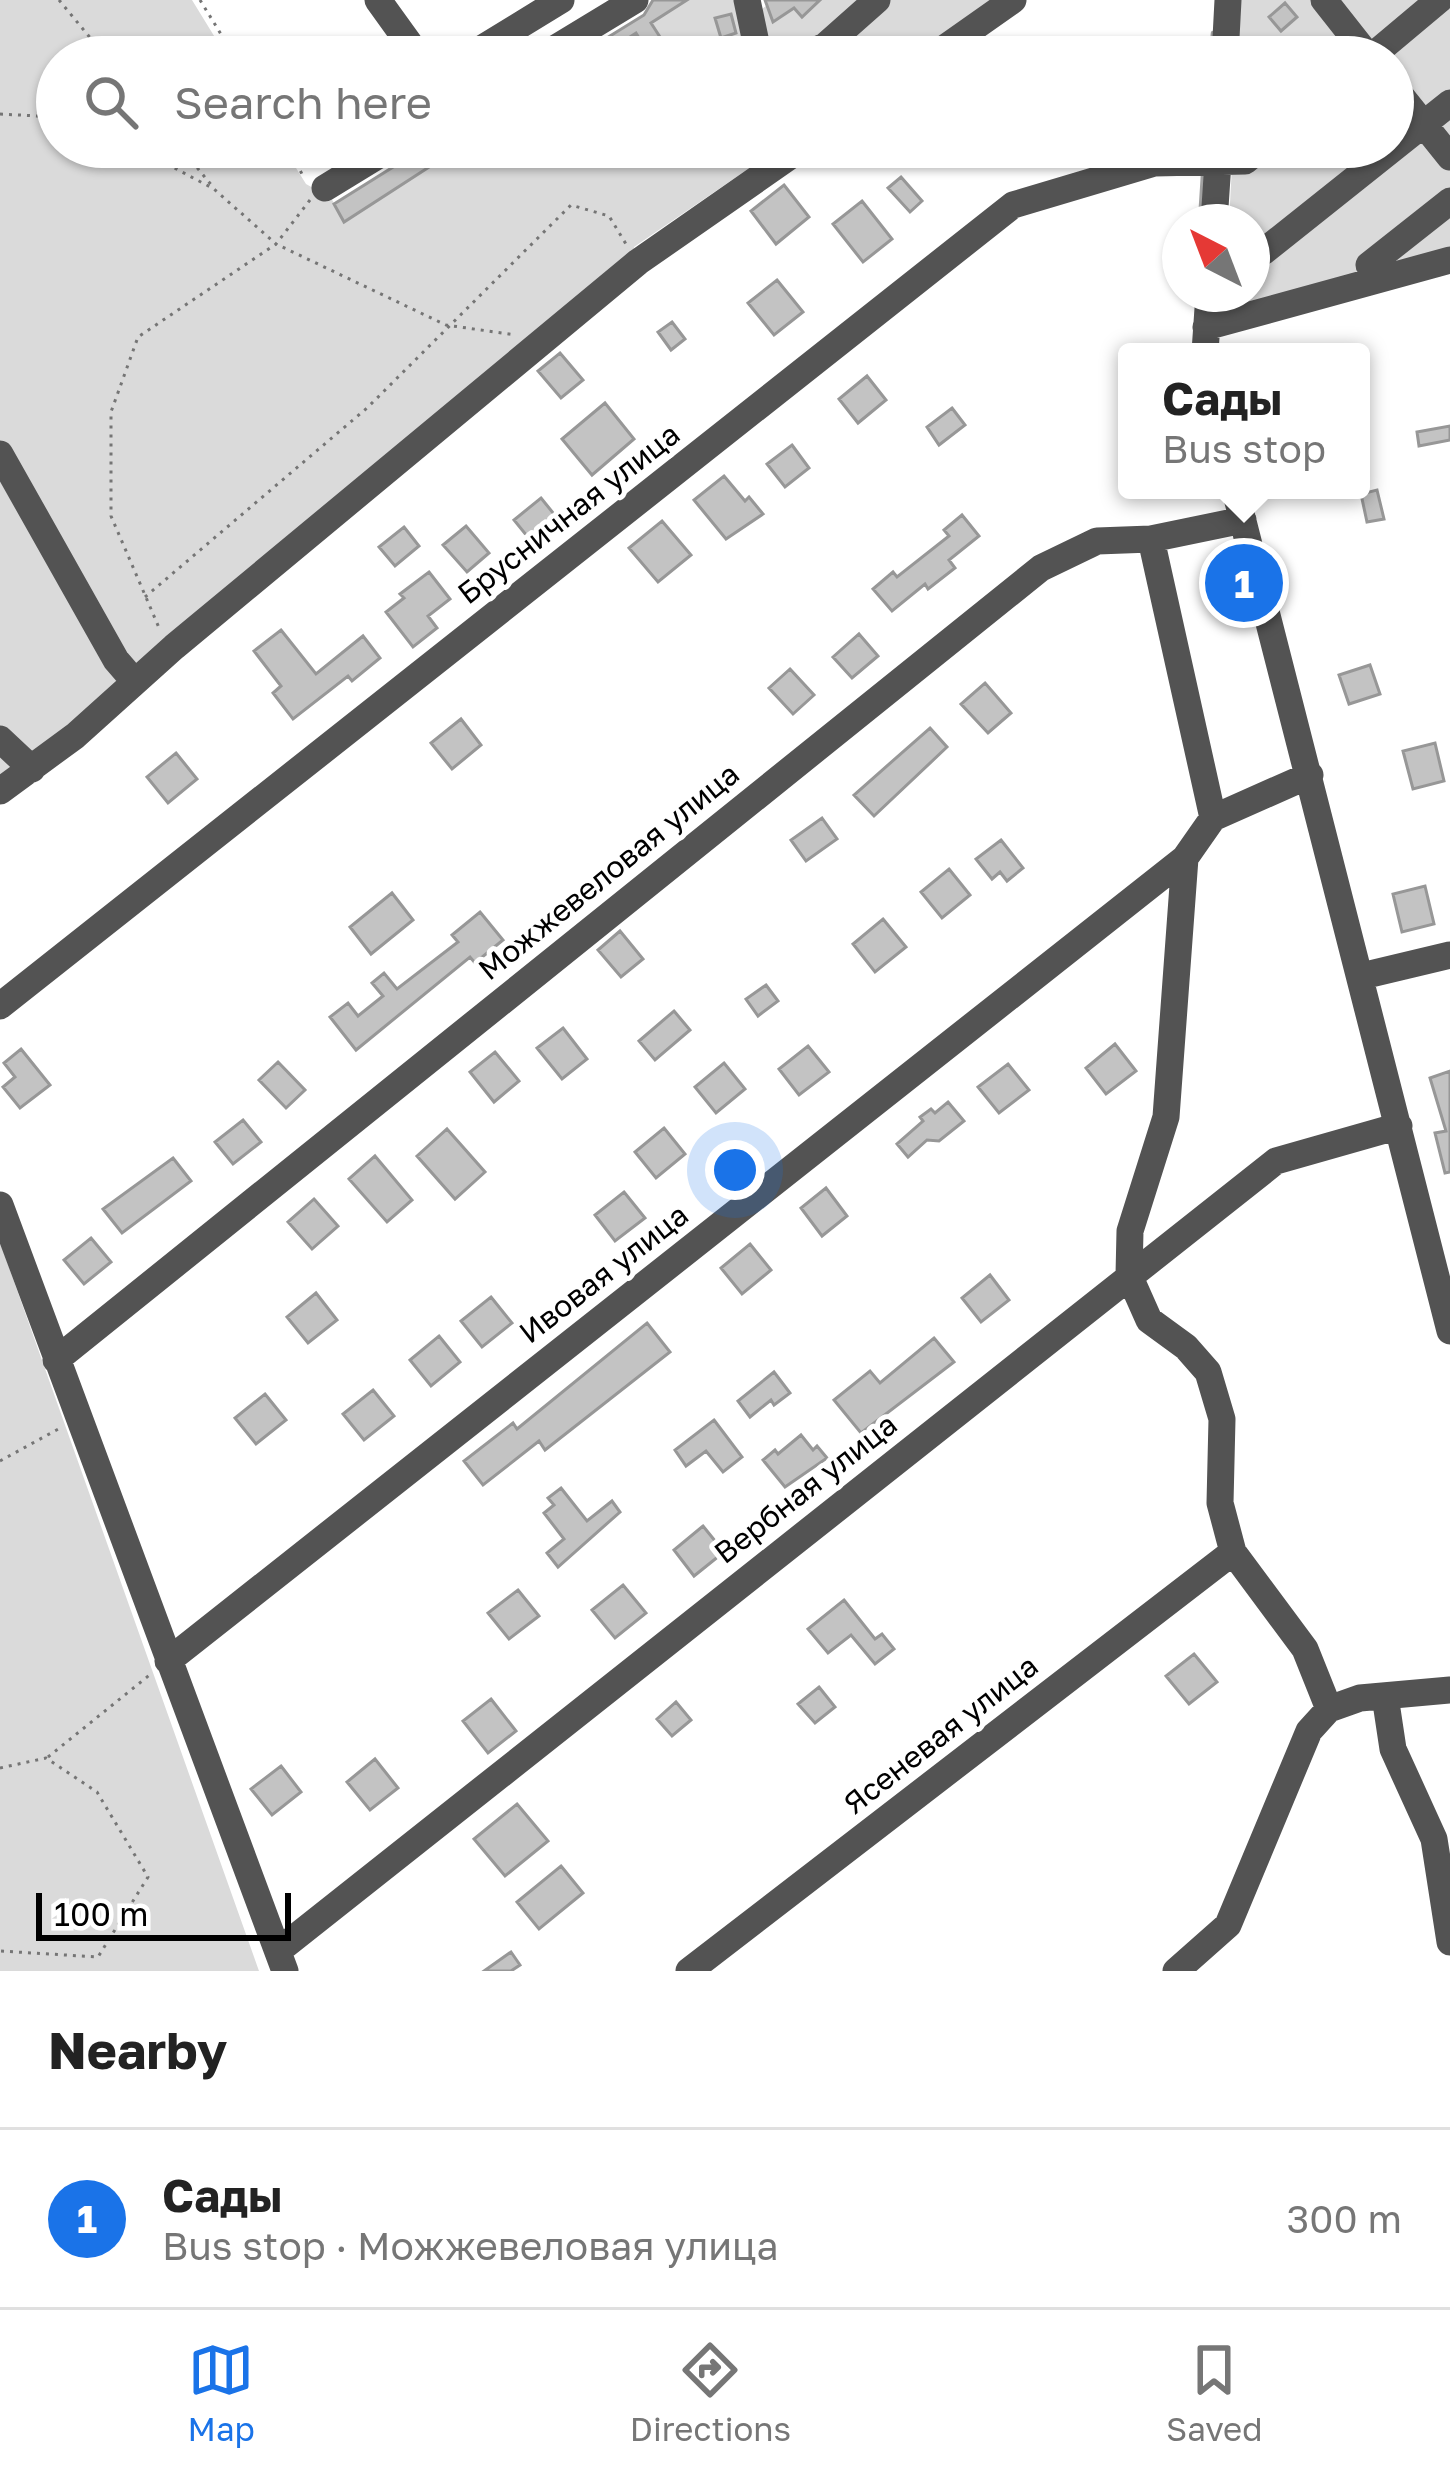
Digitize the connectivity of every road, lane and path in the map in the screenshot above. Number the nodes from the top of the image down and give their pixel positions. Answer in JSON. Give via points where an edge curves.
{"nodes":[{"id":1,"x":59,"y":0,"type":"edge"},
{"id":2,"x":200,"y":0,"type":"edge"},
{"id":3,"x":378,"y":0,"type":"edge"},
{"id":4,"x":561,"y":0,"type":"edge"},
{"id":5,"x":635,"y":0,"type":"edge"},
{"id":6,"x":747,"y":0,"type":"edge"},
{"id":7,"x":877,"y":0,"type":"edge"},
{"id":8,"x":1013,"y":0,"type":"edge"},
{"id":9,"x":1228,"y":0,"type":"edge"},
{"id":10,"x":1324,"y":0,"type":"edge"},
{"id":11,"x":1438,"y":0,"type":"edge"},
{"id":12,"x":89,"y":36,"type":"edge"},
{"id":13,"x":222,"y":36,"type":"edge"},
{"id":14,"x":404,"y":36,"type":"edge"},
{"id":15,"x":502,"y":36,"type":"edge"},
{"id":16,"x":576,"y":36,"type":"edge"},
{"id":17,"x":755,"y":36,"type":"edge"},
{"id":18,"x":836,"y":36,"type":"edge"},
{"id":19,"x":962,"y":36,"type":"edge"},
{"id":20,"x":1226,"y":36,"type":"edge"},
{"id":21,"x":1353,"y":36,"type":"edge"},
{"id":22,"x":1395,"y":36,"type":"edge"},
{"id":23,"x":1450,"y":103,"type":"edge"},
{"id":24,"x":1414,"y":112,"type":"edge"},
{"id":25,"x":0,"y":114,"type":"edge"},
{"id":26,"x":36,"y":116,"type":"edge"},
{"id":27,"x":1425,"y":125,"type":"junction"},
{"id":28,"x":1414,"y":134,"type":"edge"},
{"id":29,"x":1450,"y":157,"type":"edge"},
{"id":30,"x":174,"y":168,"type":"edge"},
{"id":31,"x":197,"y":168,"type":"edge"},
{"id":32,"x":303,"y":168,"type":"edge"},
{"id":33,"x":357,"y":168,"type":"edge"},
{"id":34,"x":773,"y":168,"type":"edge"},
{"id":35,"x":1140,"y":168,"type":"edge"},
{"id":36,"x":1218,"y":168,"type":"edge"},
{"id":37,"x":1370,"y":168,"type":"edge"},
{"id":38,"x":214,"y":189,"type":"junction"},
{"id":39,"x":319,"y":191,"type":"junction"},
{"id":40,"x":1450,"y":201,"type":"edge"},
{"id":41,"x":1215,"y":204,"type":"edge"},
{"id":42,"x":276,"y":244,"type":"junction"},
{"id":43,"x":1270,"y":247,"type":"edge"},
{"id":44,"x":1450,"y":260,"type":"edge"},
{"id":45,"x":638,"y":262,"type":"junction"},
{"id":46,"x":1369,"y":265,"type":"dead end"},
{"id":47,"x":446,"y":325,"type":"junction"},
{"id":48,"x":1205,"y":339,"type":"edge"},
{"id":49,"x":547,"y":340,"type":"junction"},
{"id":50,"x":0,"y":454,"type":"edge"},
{"id":51,"x":1237,"y":499,"type":"edge"},
{"id":52,"x":1243,"y":520,"type":"junction"},
{"id":53,"x":1151,"y":539,"type":"junction"},
{"id":54,"x":145,"y":597,"type":"junction"},
{"id":55,"x":174,"y":646,"type":"junction"},
{"id":56,"x":135,"y":682,"type":"junction"},
{"id":57,"x":0,"y":739,"type":"edge"},
{"id":58,"x":32,"y":769,"type":"junction"},
{"id":59,"x":1310,"y":775,"type":"junction"},
{"id":60,"x":0,"y":790,"type":"edge"},
{"id":61,"x":1213,"y":818,"type":"junction"},
{"id":62,"x":1185,"y":858,"type":"junction"},
{"id":63,"x":1450,"y":955,"type":"edge"},
{"id":64,"x":1362,"y":976,"type":"junction"},
{"id":65,"x":0,"y":1006,"type":"edge"},
{"id":66,"x":1399,"y":1126,"type":"junction"},
{"id":67,"x":0,"y":1204,"type":"edge"},
{"id":68,"x":1129,"y":1275,"type":"junction"},
{"id":69,"x":1450,"y":1331,"type":"edge"},
{"id":70,"x":56,"y":1360,"type":"junction"},
{"id":71,"x":77,"y":1418,"type":"junction"},
{"id":72,"x":0,"y":1461,"type":"edge"},
{"id":73,"x":1233,"y":1552,"type":"junction"},
{"id":74,"x":168,"y":1660,"type":"junction"},
{"id":75,"x":1450,"y":1690,"type":"edge"},
{"id":76,"x":1385,"y":1696,"type":"junction"},
{"id":77,"x":1329,"y":1709,"type":"junction"},
{"id":78,"x":46,"y":1758,"type":"junction"},
{"id":79,"x":0,"y":1768,"type":"edge"},
{"id":80,"x":1450,"y":1942,"type":"edge"},
{"id":81,"x":0,"y":1952,"type":"edge"},
{"id":82,"x":281,"y":1961,"type":"edge"},
{"id":83,"x":689,"y":1971,"type":"edge"},
{"id":84,"x":1176,"y":1971,"type":"edge"}],
"edges":[{"from":1,"to":12,"type":"path"},
{"from":2,"to":13,"type":"path"},
{"from":3,"to":14,"type":"street"},
{"from":4,"to":15,"type":"street"},
{"from":5,"to":16,"type":"street"},
{"from":6,"to":17,"type":"street"},
{"from":7,"to":18,"type":"street"},
{"from":8,"to":19,"type":"street"},
{"from":9,"to":20,"type":"street"},
{"from":10,"to":21,"type":"street"},
{"from":11,"to":22,"type":"street"},
{"from":23,"to":27,"type":"street"},
{"from":24,"to":27,"type":"street"},
{"from":25,"to":26,"type":"path"},
{"from":27,"to":28,"type":"street"},
{"from":27,"to":29,"type":"street"},
{"from":30,"to":38,"type":"path"},
{"from":31,"to":38,"type":"path"},
{"from":32,"to":39,"type":"path"},
{"from":33,"to":39,"type":"street"},
{"from":34,"to":45,"type":"street"},
{"from":35,"to":65,"type":"street","name":"Брусничная улица","via":[[1013,205]]},
{"from":36,"to":41,"type":"street"},
{"from":37,"to":43,"type":"street"},
{"from":38,"to":42,"type":"path"},
{"from":39,"to":42,"type":"path"},
{"from":40,"to":46,"type":"street"},
{"from":42,"to":47,"type":"path"},
{"from":42,"to":54,"type":"path","via":[[138,337],[111,412],[111,515]]},
{"from":44,"to":48,"type":"street"},
{"from":45,"to":47,"type":"path","via":[[609,216],[571,205]]},
{"from":45,"to":49,"type":"street"},
{"from":47,"to":49,"type":"path"},
{"from":47,"to":54,"type":"path","via":[[367,408]]},
{"from":49,"to":55,"type":"street"},
{"from":50,"to":56,"type":"street"},
{"from":51,"to":52,"type":"street"},
{"from":52,"to":53,"type":"street","name":"Можжевеловая улица"},
{"from":52,"to":59,"type":"street"},
{"from":53,"to":61,"type":"street"},
{"from":53,"to":70,"type":"street","name":"Можжевеловая улица","via":[[1097,541],[1041,568]]},
{"from":54,"to":55,"type":"path"},
{"from":55,"to":56,"type":"street"},
{"from":56,"to":58,"type":"street"},
{"from":57,"to":58,"type":"street"},
{"from":58,"to":60,"type":"street"},
{"from":59,"to":61,"type":"street"},
{"from":59,"to":64,"type":"street"},
{"from":61,"to":62,"type":"street","name":"Ивовая улица"},
{"from":62,"to":68,"type":"street","via":[[1166,1118],[1130,1231]]},
{"from":62,"to":74,"type":"street","name":"Ивовая улица"},
{"from":63,"to":64,"type":"street"},
{"from":64,"to":66,"type":"street"},
{"from":66,"to":68,"type":"street","name":"Вербная улица","via":[[1276,1162]]},
{"from":66,"to":69,"type":"street"},
{"from":67,"to":70,"type":"street"},
{"from":68,"to":73,"type":"street","via":[[1149,1320],[1208,1372],[1222,1419],[1220,1503]]},
{"from":68,"to":82,"type":"street","name":"Вербная улица"},
{"from":70,"to":71,"type":"street"},
{"from":71,"to":72,"type":"path"},
{"from":71,"to":74,"type":"street"},
{"from":73,"to":77,"type":"street","via":[[1305,1649]]},
{"from":73,"to":83,"type":"street","name":"Ясеневая улица"},
{"from":74,"to":78,"type":"path"},
{"from":74,"to":82,"type":"street"},
{"from":75,"to":76,"type":"street"},
{"from":76,"to":77,"type":"street"},
{"from":76,"to":80,"type":"street","via":[[1393,1749],[1434,1839]]},
{"from":77,"to":84,"type":"street","via":[[1310,1731],[1228,1925]]},
{"from":78,"to":79,"type":"path"},
{"from":78,"to":81,"type":"path","via":[[97,1792],[148,1877],[98,1957]]}]}
